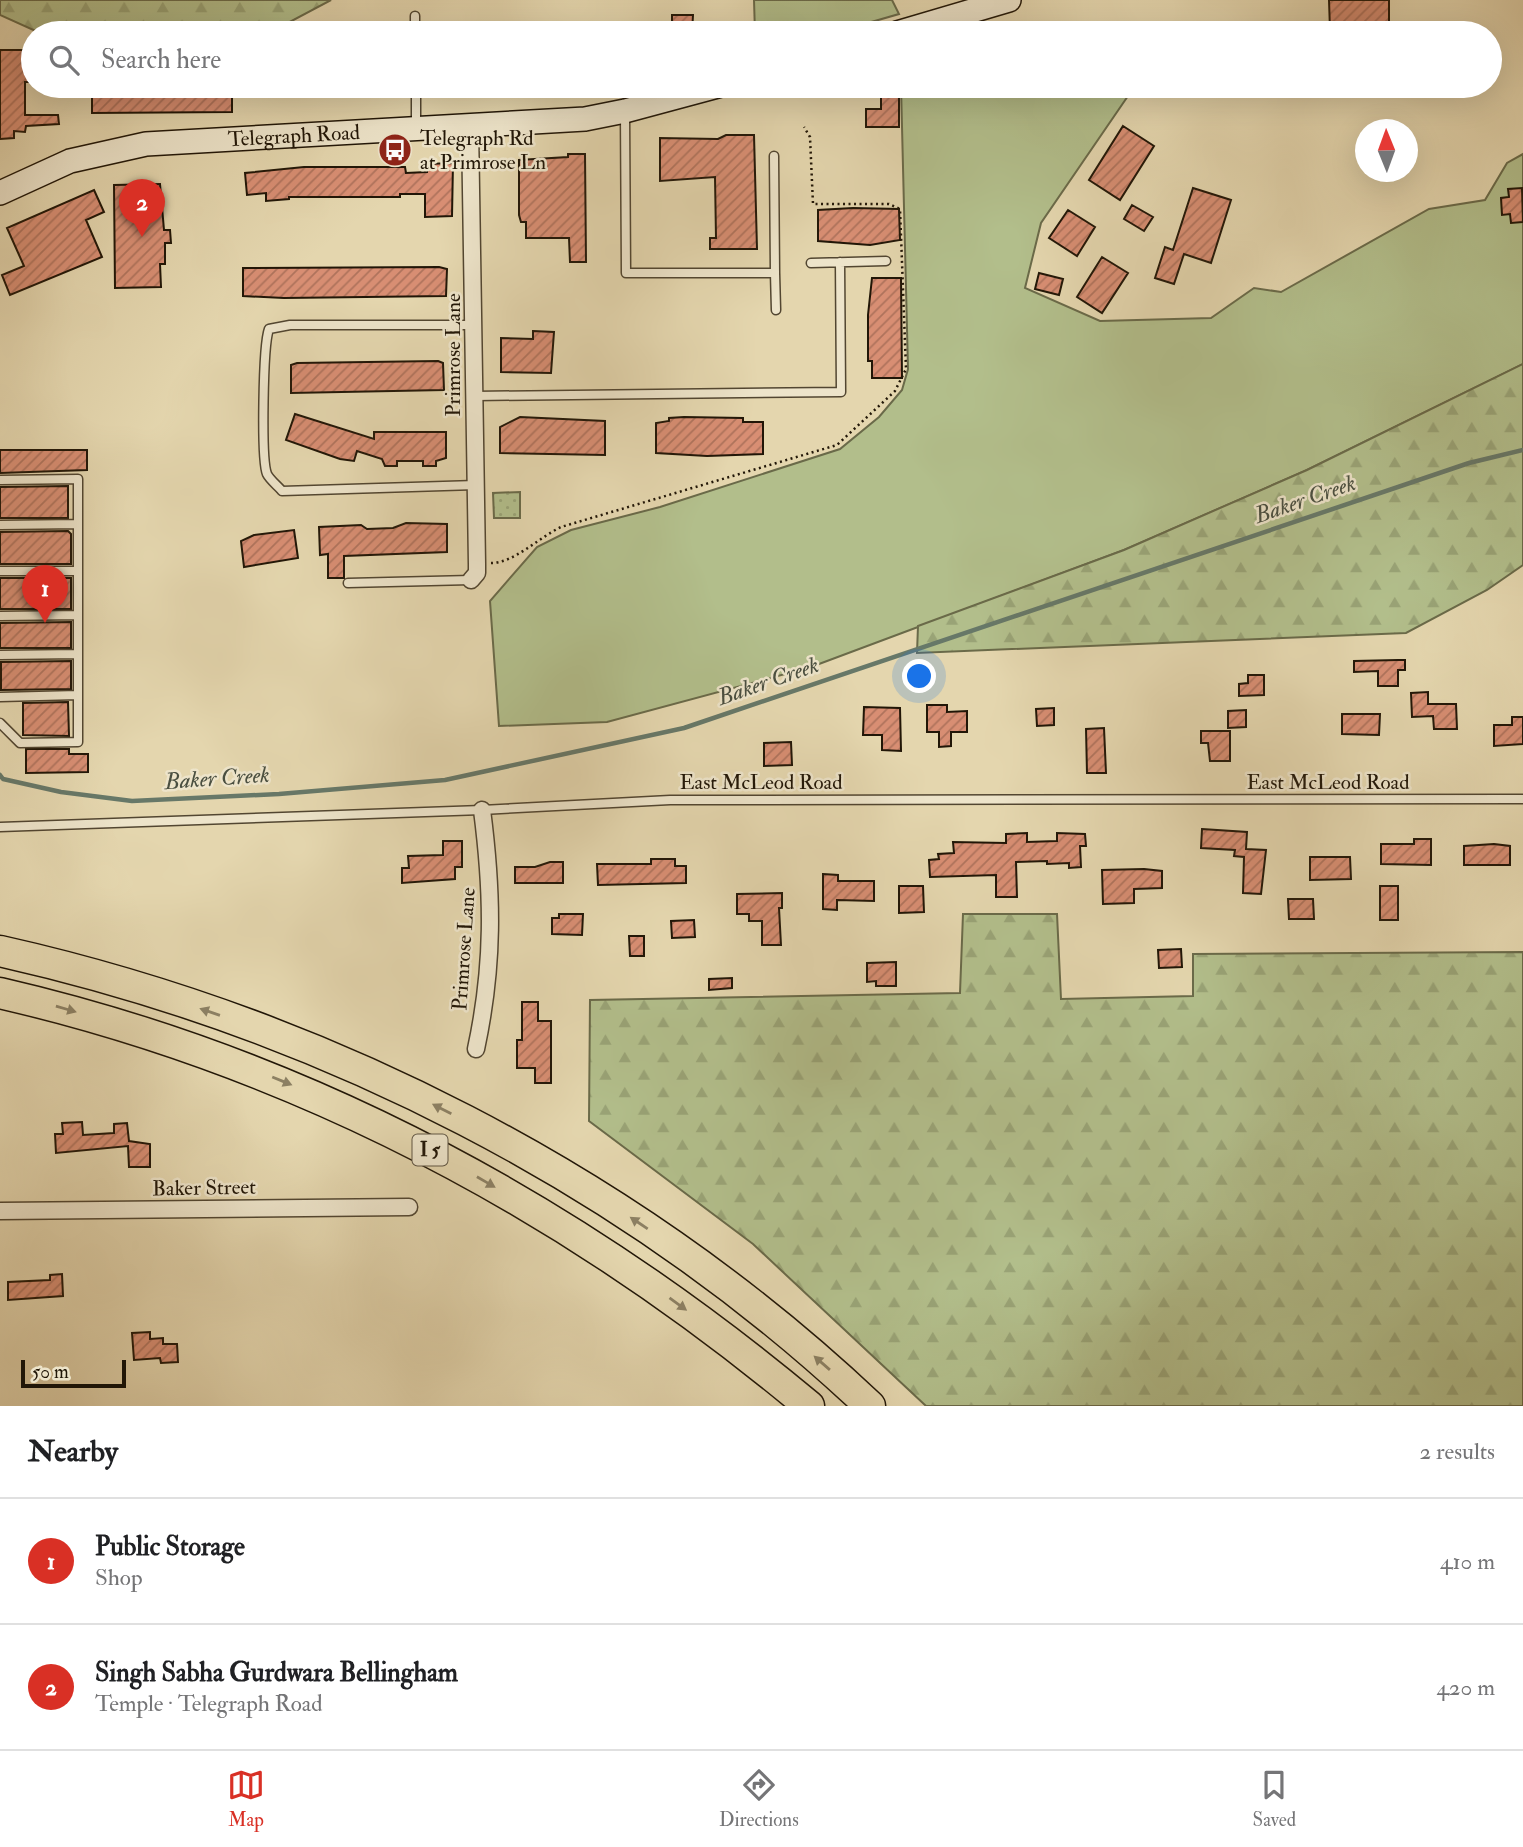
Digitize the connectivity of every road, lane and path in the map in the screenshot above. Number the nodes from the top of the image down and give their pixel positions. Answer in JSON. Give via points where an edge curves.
{"nodes":[{"id":1,"x":1009,"y":0,"type":"edge"},
{"id":2,"x":415,"y":16,"type":"dead end"},
{"id":3,"x":415,"y":21,"type":"edge"},
{"id":4,"x":938,"y":21,"type":"edge"},
{"id":5,"x":416,"y":98,"type":"edge"},
{"id":6,"x":673,"y":98,"type":"edge"},
{"id":7,"x":625,"y":111,"type":"junction"},
{"id":8,"x":470,"y":127,"type":"junction"},
{"id":9,"x":416,"y":130,"type":"junction"},
{"id":10,"x":774,"y":156,"type":"dead end"},
{"id":11,"x":0,"y":193,"type":"edge"},
{"id":12,"x":886,"y":261,"type":"dead end"},
{"id":13,"x":811,"y":262,"type":"dead end"},
{"id":14,"x":840,"y":262,"type":"junction"},
{"id":15,"x":775,"y":273,"type":"junction"},
{"id":16,"x":776,"y":310,"type":"dead end"},
{"id":17,"x":475,"y":325,"type":"junction"},
{"id":18,"x":475,"y":396,"type":"junction"},
{"id":19,"x":0,"y":480,"type":"edge"},
{"id":20,"x":476,"y":485,"type":"junction"},
{"id":21,"x":78,"y":524,"type":"junction"},
{"id":22,"x":0,"y":525,"type":"edge"},
{"id":23,"x":78,"y":570,"type":"junction"},
{"id":24,"x":0,"y":571,"type":"edge"},
{"id":25,"x":471,"y":580,"type":"joint"},
{"id":26,"x":348,"y":583,"type":"dead end"},
{"id":27,"x":78,"y":615,"type":"junction"},
{"id":28,"x":0,"y":616,"type":"edge"},
{"id":29,"x":78,"y":654,"type":"junction"},
{"id":30,"x":0,"y":655,"type":"edge"},
{"id":31,"x":78,"y":695,"type":"junction"},
{"id":32,"x":0,"y":697,"type":"edge"},
{"id":33,"x":0,"y":723,"type":"edge"},
{"id":34,"x":1523,"y":799,"type":"edge"},
{"id":35,"x":482,"y":810,"type":"junction"},
{"id":36,"x":0,"y":827,"type":"edge"},
{"id":37,"x":0,"y":951,"type":"edge"},
{"id":38,"x":0,"y":993,"type":"edge"},
{"id":39,"x":476,"y":1049,"type":"dead end"},
{"id":40,"x":409,"y":1207,"type":"dead end"},
{"id":41,"x":0,"y":1211,"type":"edge"},
{"id":42,"x":809,"y":1406,"type":"edge"},
{"id":43,"x":870,"y":1406,"type":"edge"}],
"edges":[{"from":1,"to":4,"type":"street"},
{"from":2,"to":3,"type":"lane"},
{"from":5,"to":9,"type":"lane"},
{"from":6,"to":7,"type":"street","name":"Telegraph Road"},
{"from":7,"to":8,"type":"street","name":"Telegraph Road","via":[[585,119]]},
{"from":7,"to":15,"type":"lane","via":[[626,273]]},
{"from":8,"to":9,"type":"street","name":"Telegraph Road"},
{"from":8,"to":17,"type":"street","name":"Primrose Lane"},
{"from":9,"to":11,"type":"street","name":"Telegraph Road","via":[[146,144],[70,161]]},
{"from":10,"to":15,"type":"lane"},
{"from":12,"to":14,"type":"lane"},
{"from":13,"to":14,"type":"lane"},
{"from":14,"to":18,"type":"lane","via":[[841,392]]},
{"from":15,"to":16,"type":"lane"},
{"from":17,"to":18,"type":"street","name":"Primrose Lane"},
{"from":17,"to":20,"type":"lane","via":[[290,325],[269,329],[264,342],[263,385],[267,473],[282,491]]},
{"from":18,"to":20,"type":"street","name":"Primrose Lane"},
{"from":19,"to":21,"type":"lane","via":[[78,479]]},
{"from":20,"to":25,"type":"street","name":"Primrose Lane","via":[[477,573]]},
{"from":21,"to":22,"type":"lane"},
{"from":21,"to":23,"type":"lane"},
{"from":23,"to":24,"type":"lane"},
{"from":23,"to":27,"type":"lane"},
{"from":25,"to":26,"type":"lane"},
{"from":27,"to":28,"type":"lane"},
{"from":27,"to":29,"type":"lane"},
{"from":29,"to":30,"type":"lane"},
{"from":29,"to":31,"type":"lane"},
{"from":31,"to":32,"type":"lane"},
{"from":31,"to":33,"type":"lane","via":[[78,742],[20,743]]},
{"from":34,"to":35,"type":"lane","name":"East McLeod Road","via":[[670,800]]},
{"from":35,"to":36,"type":"lane","name":"East McLeod Road"},
{"from":35,"to":39,"type":"street","name":"Primrose Lane","via":[[492,906],[488,974]]},
{"from":43,"to":37,"type":"highway","number":"I 5","one_way":true,"via":[[773,1322],[679,1251],[568,1178],[464,1120],[257,1028],[121,982]]},
{"from":38,"to":42,"type":"highway","number":"I 5","one_way":true,"via":[[225,1059],[311,1093],[424,1147],[579,1235],[750,1357]]},
{"from":40,"to":41,"type":"street","name":"Baker Street"}]}
